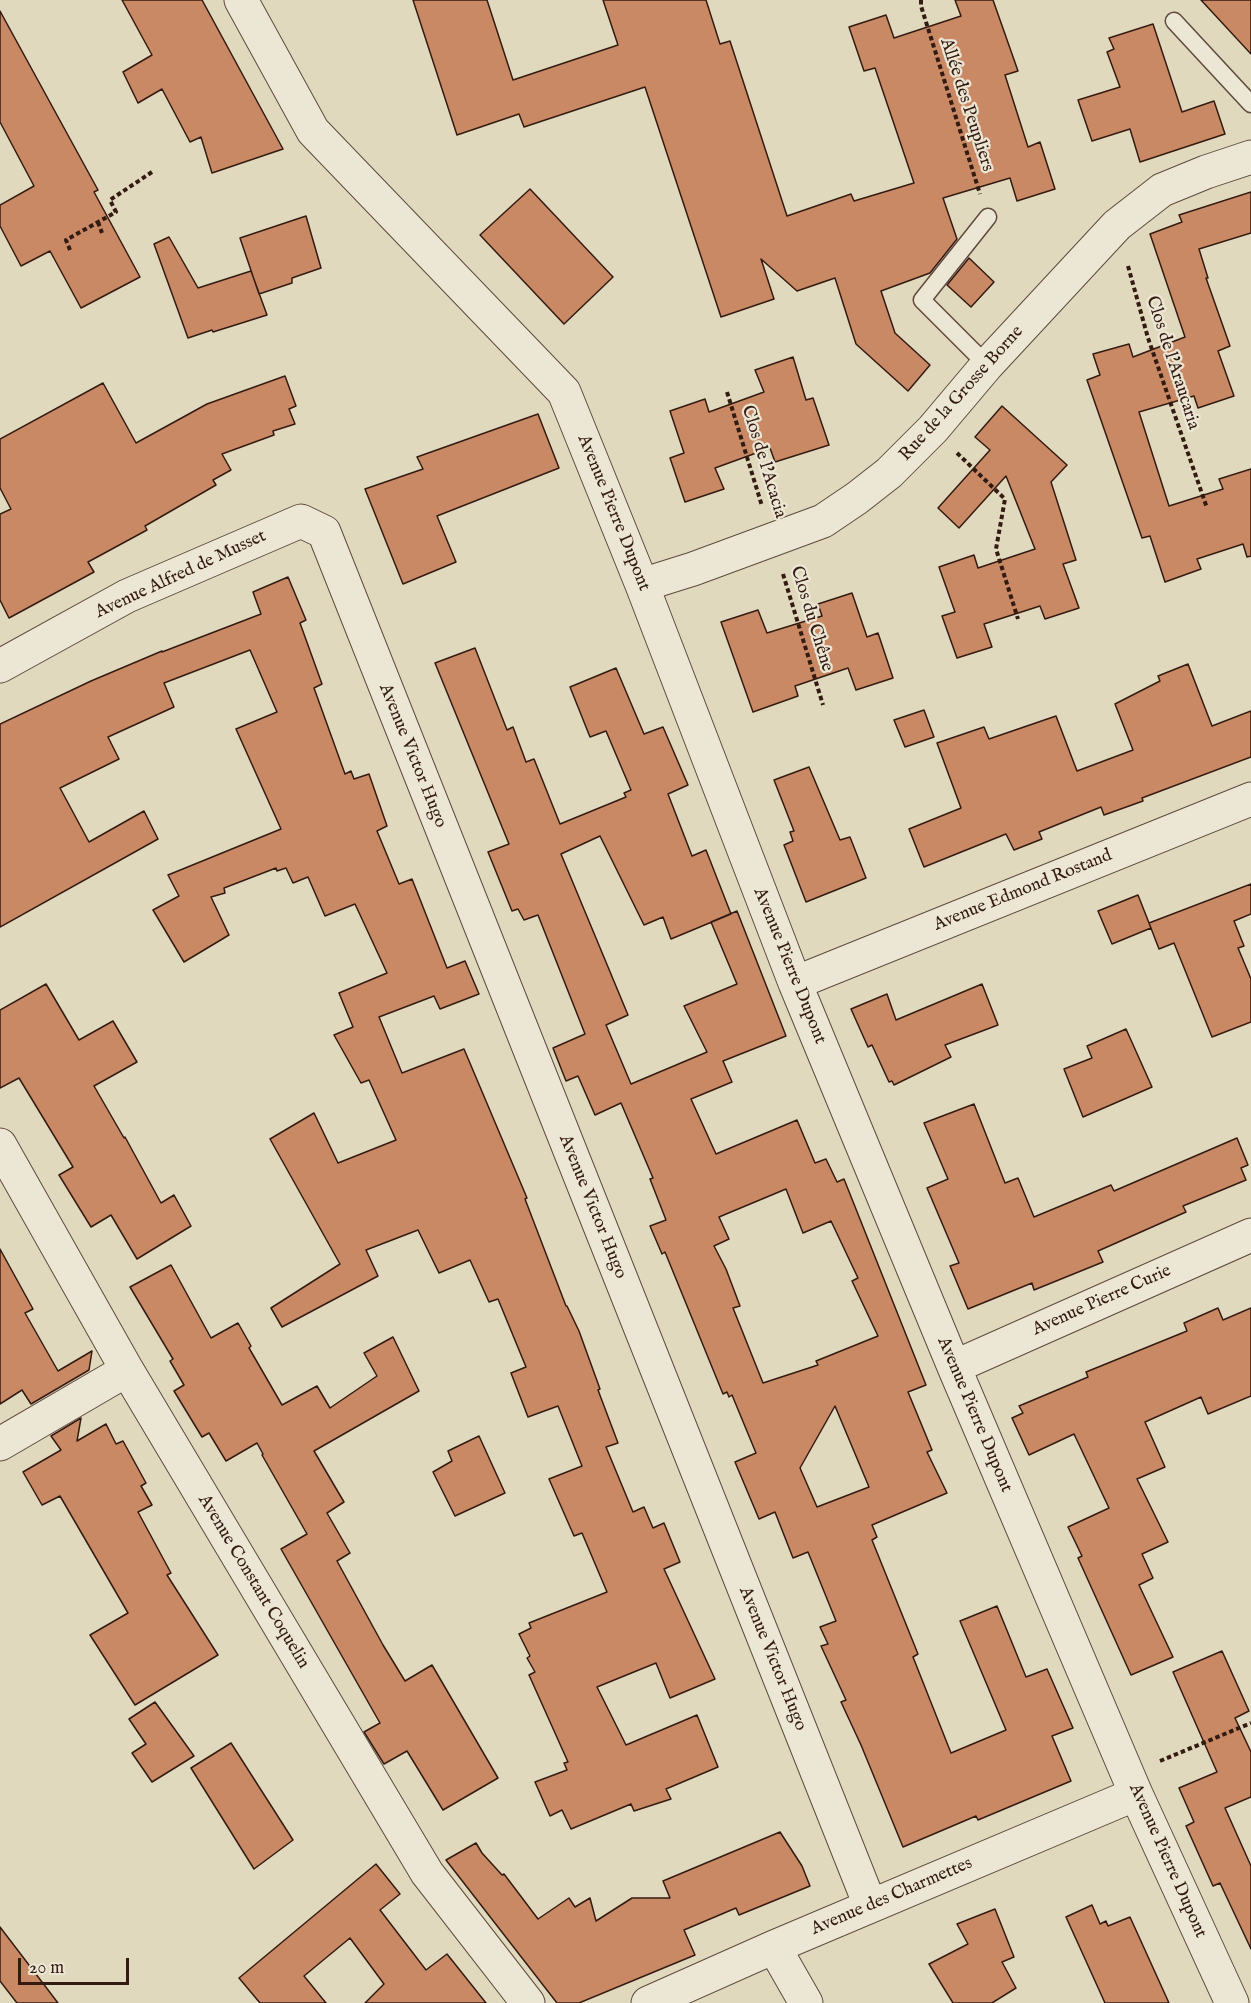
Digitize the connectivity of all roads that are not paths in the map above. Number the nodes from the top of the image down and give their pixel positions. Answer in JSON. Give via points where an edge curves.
{"nodes":[{"id":1,"x":241,"y":0,"type":"edge"},
{"id":2,"x":1174,"y":21,"type":"dead end"},
{"id":3,"x":1251,"y":104,"type":"edge"},
{"id":4,"x":1251,"y":158,"type":"edge"},
{"id":5,"x":988,"y":217,"type":"road end"},
{"id":6,"x":987,"y":365,"type":"junction"},
{"id":7,"x":301,"y":521,"type":"joint"},
{"id":8,"x":642,"y":585,"type":"junction"},
{"id":9,"x":0,"y":666,"type":"edge"},
{"id":10,"x":1251,"y":799,"type":"edge"},
{"id":11,"x":795,"y":983,"type":"junction"},
{"id":12,"x":0,"y":1145,"type":"edge"},
{"id":13,"x":1251,"y":1234,"type":"edge"},
{"id":14,"x":954,"y":1367,"type":"junction"},
{"id":15,"x":127,"y":1370,"type":"junction"},
{"id":16,"x":0,"y":1444,"type":"edge"},
{"id":17,"x":1131,"y":1781,"type":"junction"},
{"id":18,"x":870,"y":1905,"type":"junction"},
{"id":19,"x":774,"y":1947,"type":"junction"},
{"id":20,"x":528,"y":2003,"type":"edge"},
{"id":21,"x":648,"y":2003,"type":"edge"},
{"id":22,"x":806,"y":2003,"type":"edge"},
{"id":23,"x":1232,"y":2003,"type":"edge"}],
"edges":[{"from":1,"to":8,"type":"street","name":"Avenue Pierre Dupont","via":[[313,131],[564,392]]},
{"from":2,"to":3,"type":"lane"},
{"from":4,"to":6,"type":"street","name":"Rue de la Grosse Borne","via":[[1162,190],[1117,225]]},
{"from":5,"to":6,"type":"lane","via":[[922,300]]},
{"from":6,"to":8,"type":"street","name":"Rue de la Grosse Borne","via":[[933,429],[889,473],[823,521]]},
{"from":7,"to":9,"type":"street","name":"Avenue Alfred de Musset","via":[[127,596]]},
{"from":7,"to":18,"type":"street","name":"Avenue Victor Hugo","via":[[324,532]]},
{"from":8,"to":11,"type":"street","name":"Avenue Pierre Dupont"},
{"from":10,"to":11,"type":"street","name":"Avenue Edmond Rostand"},
{"from":11,"to":14,"type":"street","name":"Avenue Pierre Dupont"},
{"from":12,"to":15,"type":"street","name":"Avenue Constant Coquelin"},
{"from":13,"to":14,"type":"street","name":"Avenue Pierre Curie"},
{"from":14,"to":17,"type":"street","name":"Avenue Pierre Dupont"},
{"from":15,"to":16,"type":"street"},
{"from":15,"to":20,"type":"street","name":"Avenue Constant Coquelin","via":[[427,1873]]},
{"from":17,"to":18,"type":"street","name":"Avenue des Charmettes"},
{"from":17,"to":23,"type":"street","name":"Avenue Pierre Dupont"},
{"from":18,"to":19,"type":"street","name":"Avenue des Charmettes"},
{"from":19,"to":21,"type":"street","name":"Avenue des Charmettes"},
{"from":19,"to":22,"type":"street"}]}
